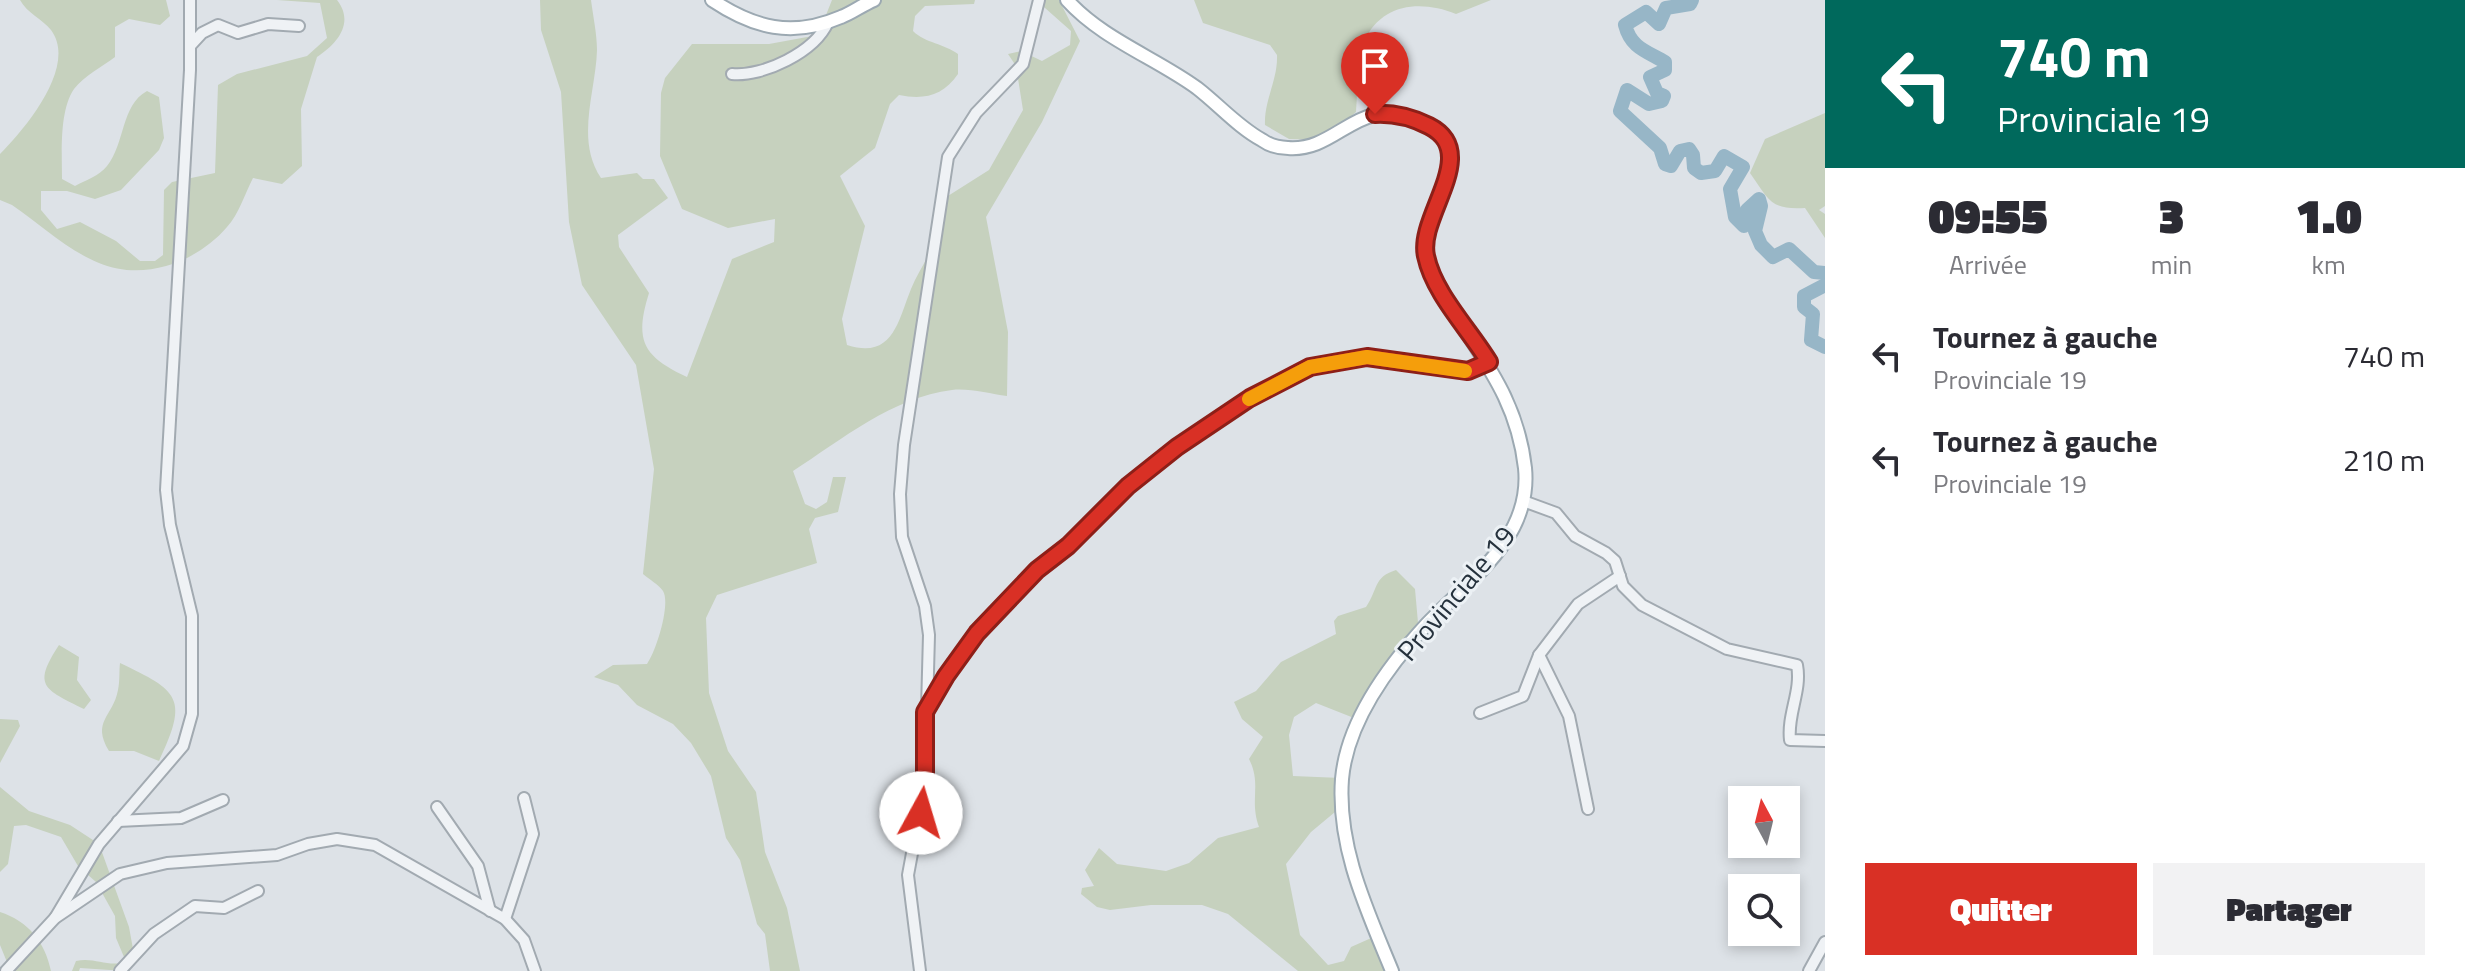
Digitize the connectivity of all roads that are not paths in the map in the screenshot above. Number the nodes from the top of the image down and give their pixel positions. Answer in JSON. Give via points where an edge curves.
{"nodes":[{"id":1,"x":190,"y":0,"type":"edge"},
{"id":2,"x":712,"y":0,"type":"edge"},
{"id":3,"x":874,"y":0,"type":"edge"},
{"id":4,"x":1039,"y":0,"type":"edge"},
{"id":5,"x":1067,"y":0,"type":"edge"},
{"id":6,"x":828,"y":22,"type":"junction"},
{"id":7,"x":299,"y":26,"type":"dead end"},
{"id":8,"x":190,"y":46,"type":"junction"},
{"id":9,"x":732,"y":74,"type":"dead end"},
{"id":10,"x":1489,"y":362,"type":"junction"},
{"id":11,"x":1526,"y":502,"type":"junction"},
{"id":12,"x":1620,"y":576,"type":"junction"},
{"id":13,"x":1539,"y":655,"type":"junction"},
{"id":14,"x":925,"y":712,"type":"junction"},
{"id":15,"x":1480,"y":713,"type":"dead end"},
{"id":16,"x":1825,"y":741,"type":"edge"},
{"id":17,"x":524,"y":798,"type":"dead end"},
{"id":18,"x":223,"y":800,"type":"dead end"},
{"id":19,"x":437,"y":807,"type":"dead end"},
{"id":20,"x":1588,"y":809,"type":"dead end"},
{"id":21,"x":118,"y":821,"type":"junction"},
{"id":22,"x":258,"y":891,"type":"dead end"},
{"id":23,"x":490,"y":911,"type":"junction"},
{"id":24,"x":55,"y":918,"type":"junction"},
{"id":25,"x":505,"y":919,"type":"junction"},
{"id":26,"x":1825,"y":942,"type":"edge"},
{"id":27,"x":6,"y":971,"type":"edge"},
{"id":28,"x":120,"y":971,"type":"edge"},
{"id":29,"x":535,"y":971,"type":"edge"},
{"id":30,"x":920,"y":971,"type":"edge"},
{"id":31,"x":1392,"y":971,"type":"edge"},
{"id":32,"x":1809,"y":971,"type":"edge"}],
"edges":[{"from":1,"to":8,"type":"street"},
{"from":2,"to":6,"type":"main road","via":[[741,19],[769,28],[796,30]]},
{"from":3,"to":6,"type":"main road"},
{"from":4,"to":14,"type":"street","via":[[1023,64],[963,129],[945,172],[900,494],[904,547],[928,620]]},
{"from":5,"to":10,"type":"main road","name":"Provinciale 19","via":[[1128,48],[1197,88],[1265,142],[1289,149],[1307,147],[1375,114],[1409,117],[1437,131],[1449,150],[1449,171],[1425,251],[1439,285]]},
{"from":6,"to":9,"type":"street","via":[[810,43],[766,71]]},
{"from":7,"to":8,"type":"street","via":[[268,24],[238,33],[218,25]]},
{"from":8,"to":21,"type":"street","via":[[166,490],[192,616],[192,714],[183,746]]},
{"from":10,"to":11,"type":"main road","name":"Provinciale 19","via":[[1518,431]]},
{"from":10,"to":14,"type":"street","via":[[1468,371],[1381,357],[1344,360],[1310,367],[1250,398],[1128,486],[1037,570],[970,641]]},
{"from":11,"to":12,"type":"street","via":[[1556,513],[1575,536],[1615,561]]},
{"from":11,"to":31,"type":"main road","name":"Provinciale 19","via":[[1500,548],[1390,671],[1368,704],[1346,761],[1346,840]]},
{"from":12,"to":13,"type":"street","via":[[1578,604]]},
{"from":12,"to":16,"type":"street","via":[[1642,605],[1727,649],[1797,665],[1790,740]]},
{"from":13,"to":15,"type":"street","via":[[1523,696]]},
{"from":13,"to":20,"type":"street","via":[[1569,716]]},
{"from":14,"to":30,"type":"street","via":[[925,783],[908,875]]},
{"from":17,"to":25,"type":"street","via":[[533,834]]},
{"from":18,"to":21,"type":"street","via":[[181,818]]},
{"from":19,"to":23,"type":"street","via":[[478,866]]},
{"from":21,"to":24,"type":"street"},
{"from":22,"to":28,"type":"street","via":[[224,908],[195,906],[154,934]]},
{"from":23,"to":24,"type":"street","via":[[375,845],[337,839],[277,855],[131,870]]},
{"from":23,"to":25,"type":"street"},
{"from":24,"to":27,"type":"street"},
{"from":25,"to":29,"type":"street","via":[[524,940]]},
{"from":26,"to":32,"type":"street"}]}
